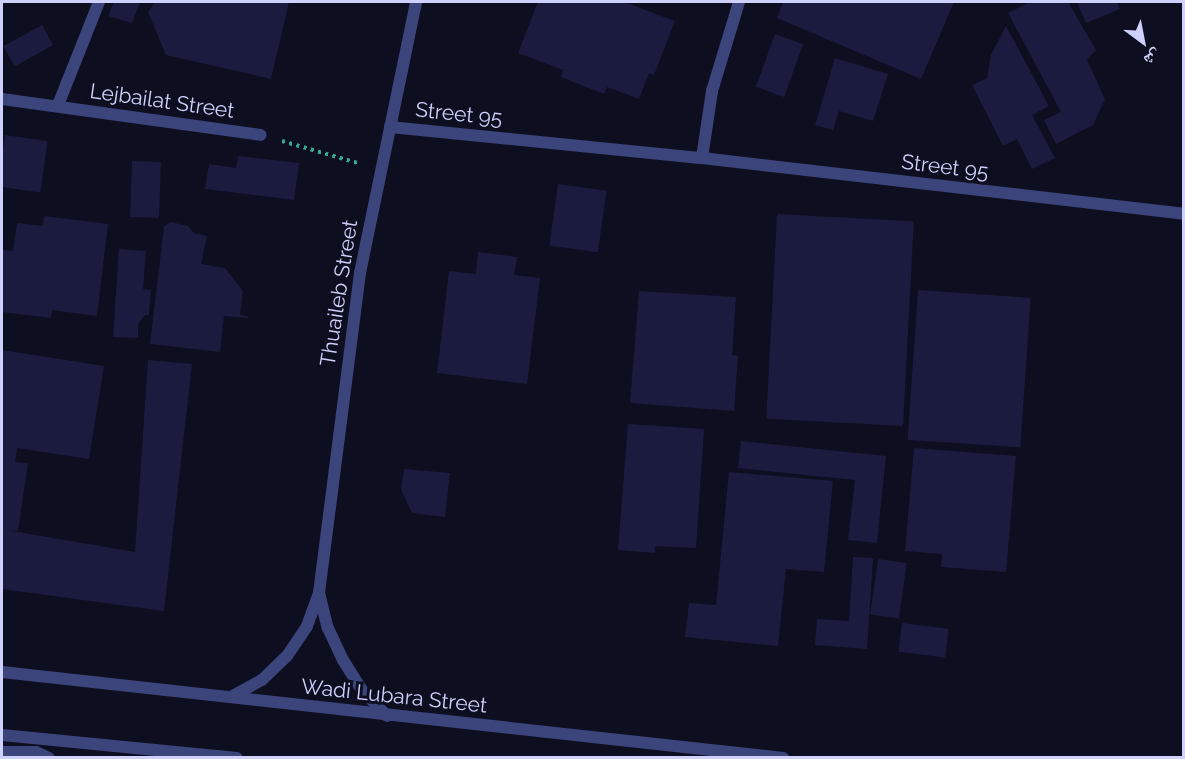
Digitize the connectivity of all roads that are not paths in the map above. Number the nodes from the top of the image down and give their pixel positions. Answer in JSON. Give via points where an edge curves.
{"nodes":[{"id":1,"x":99,"y":2,"type":"edge"},
{"id":2,"x":416,"y":2,"type":"edge"},
{"id":3,"x":738,"y":2,"type":"edge"},
{"id":4,"x":2,"y":99,"type":"edge"},
{"id":5,"x":58,"y":105,"type":"junction"},
{"id":6,"x":390,"y":126,"type":"junction"},
{"id":7,"x":261,"y":135,"type":"road end"},
{"id":8,"x":702,"y":158,"type":"junction"},
{"id":9,"x":1184,"y":214,"type":"edge"},
{"id":10,"x":318,"y":593,"type":"junction"},
{"id":11,"x":2,"y":672,"type":"edge"},
{"id":12,"x":231,"y":697,"type":"junction"},
{"id":13,"x":387,"y":716,"type":"junction"},
{"id":14,"x":2,"y":735,"type":"edge"},
{"id":15,"x":2,"y":752,"type":"edge"},
{"id":16,"x":49,"y":758,"type":"edge"},
{"id":17,"x":237,"y":758,"type":"edge"},
{"id":18,"x":783,"y":758,"type":"edge"}],
"edges":[{"from":1,"to":5,"type":"street","name":"Lejbailat Street"},
{"from":2,"to":6,"type":"street","name":"Thuaileb Street"},
{"from":3,"to":8,"type":"street","via":[[712,91]]},
{"from":4,"to":5,"type":"street","name":"Lejbailat Street"},
{"from":5,"to":7,"type":"street","name":"Lejbailat Street"},
{"from":6,"to":8,"type":"street","name":"Street 95"},
{"from":6,"to":10,"type":"street","name":"Thuaileb Street","via":[[358,284]]},
{"from":8,"to":9,"type":"street","name":"Street 95"},
{"from":10,"to":12,"type":"street","name":"Thuaileb Street","via":[[307,626],[287,656],[262,680]]},
{"from":10,"to":13,"type":"street","name":"Thuaileb Street","via":[[343,660],[362,690]]},
{"from":11,"to":12,"type":"street","name":"Wadi Lubara Street"},
{"from":12,"to":13,"type":"street","name":"Wadi Lubara Street"},
{"from":13,"to":18,"type":"street","name":"Wadi Lubara Street"},
{"from":14,"to":17,"type":"street"},
{"from":15,"to":16,"type":"street","via":[[36,752]]}]}
